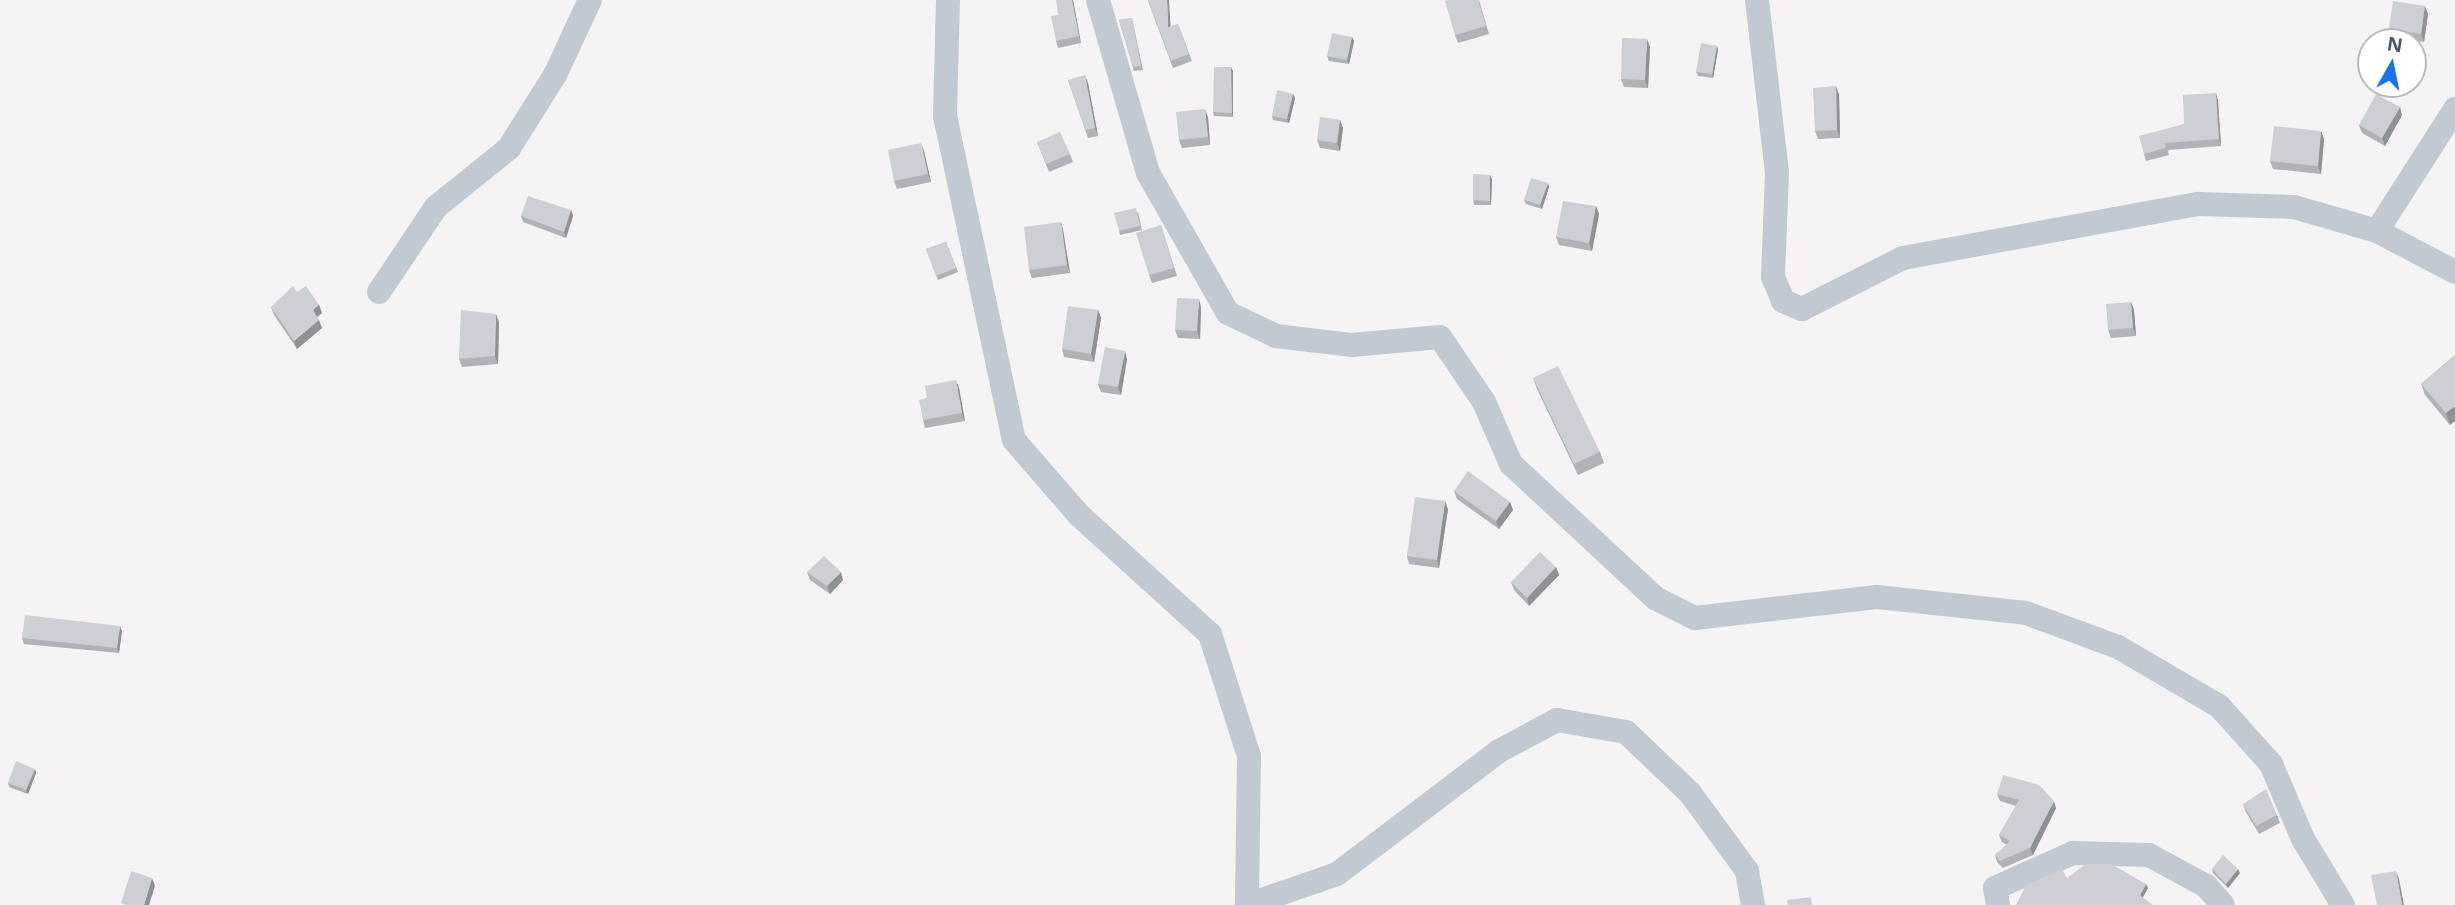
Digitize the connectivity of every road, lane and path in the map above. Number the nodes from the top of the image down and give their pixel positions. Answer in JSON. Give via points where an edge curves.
{"nodes":[{"id":1,"x":590,"y":0,"type":"edge"},
{"id":2,"x":948,"y":0,"type":"edge"},
{"id":3,"x":1098,"y":0,"type":"edge"},
{"id":4,"x":1757,"y":0,"type":"edge"},
{"id":5,"x":2455,"y":110,"type":"edge"},
{"id":6,"x":2377,"y":231,"type":"junction"},
{"id":7,"x":2455,"y":272,"type":"edge"},
{"id":8,"x":379,"y":292,"type":"dead end"},
{"id":9,"x":1753,"y":905,"type":"edge"},
{"id":10,"x":1998,"y":905,"type":"edge"},
{"id":11,"x":2223,"y":905,"type":"edge"},
{"id":12,"x":2343,"y":905,"type":"edge"}],
"edges":[{"from":1,"to":8,"type":"street","via":[[555,75],[509,148],[436,207]]},
{"from":2,"to":9,"type":"street","via":[[944,116],[1014,440],[1079,515],[1210,634],[1249,756],[1247,905],[1337,874],[1499,751],[1557,720],[1626,732],[1690,793],[1747,871]]},
{"from":3,"to":12,"type":"street","via":[[1148,173],[1228,313],[1276,336],[1352,345],[1440,337],[1484,402],[1511,464],[1655,598],[1695,618],[1877,597],[2026,613],[2118,647],[2219,706],[2272,764],[2304,839]]},
{"from":4,"to":6,"type":"street","via":[[1777,172],[1773,277],[1783,301],[1802,309],[1903,258],[2198,204],[2294,207]]},
{"from":5,"to":6,"type":"street"},
{"from":6,"to":7,"type":"street"},
{"from":10,"to":11,"type":"street","via":[[1995,888],[2073,853],[2149,855],[2206,886]]}]}
